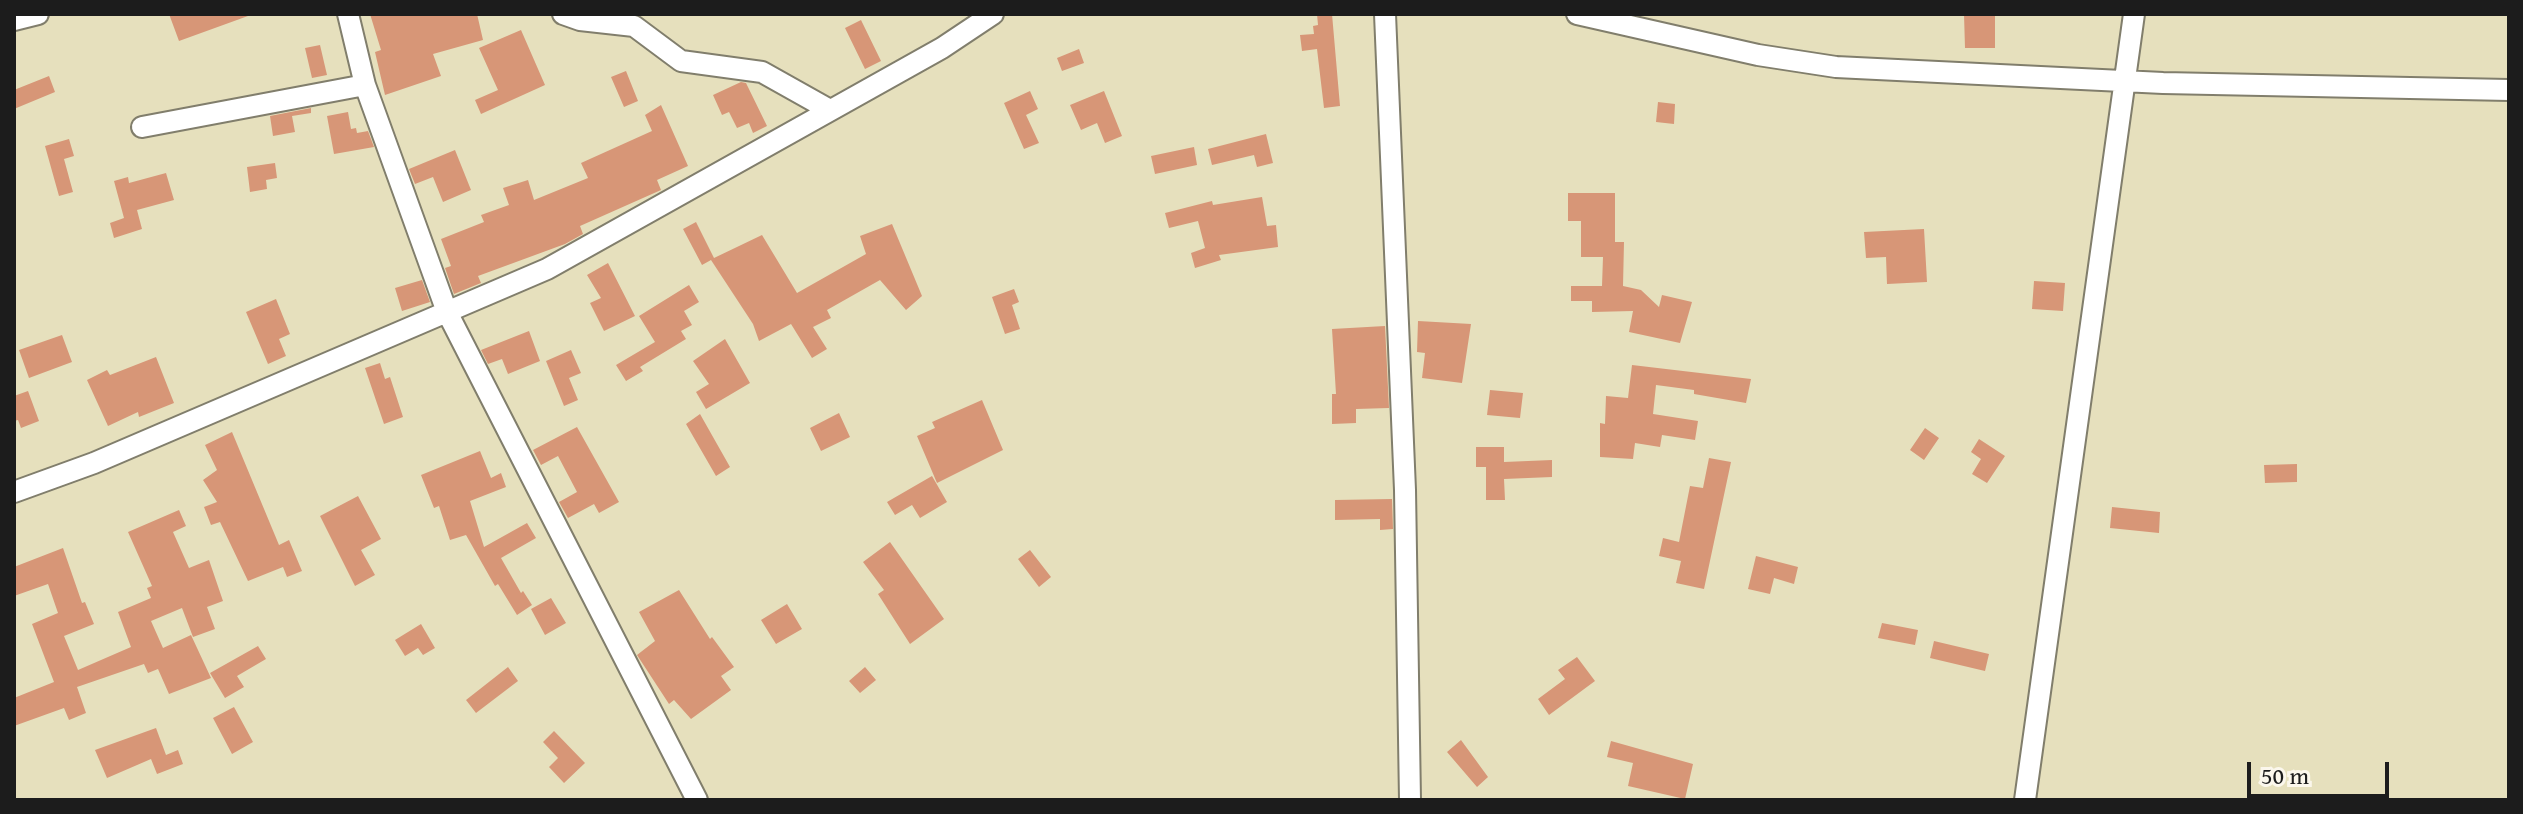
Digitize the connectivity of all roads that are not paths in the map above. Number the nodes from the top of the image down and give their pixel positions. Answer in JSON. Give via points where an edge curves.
{"nodes":[{"id":1,"x":38,"y":14,"type":"edge"},
{"id":2,"x":348,"y":14,"type":"edge"},
{"id":3,"x":563,"y":14,"type":"edge"},
{"id":4,"x":993,"y":14,"type":"edge"},
{"id":5,"x":1385,"y":14,"type":"edge"},
{"id":6,"x":1577,"y":14,"type":"edge"},
{"id":7,"x":2134,"y":14,"type":"edge"},
{"id":8,"x":14,"y":20,"type":"edge"},
{"id":9,"x":636,"y":20,"type":"edge"},
{"id":10,"x":2123,"y":81,"type":"junction"},
{"id":11,"x":365,"y":85,"type":"junction"},
{"id":12,"x":2509,"y":90,"type":"edge"},
{"id":13,"x":828,"y":109,"type":"junction"},
{"id":14,"x":142,"y":127,"type":"dead end"},
{"id":15,"x":447,"y":312,"type":"junction"},
{"id":16,"x":14,"y":492,"type":"edge"},
{"id":17,"x":697,"y":800,"type":"edge"},
{"id":18,"x":1410,"y":800,"type":"edge"},
{"id":19,"x":2025,"y":800,"type":"edge"}],
"edges":[{"from":1,"to":8,"type":"street"},
{"from":2,"to":11,"type":"street"},
{"from":3,"to":9,"type":"street","via":[[580,20]]},
{"from":4,"to":13,"type":"street","via":[[942,48]]},
{"from":5,"to":18,"type":"street","via":[[1405,490]]},
{"from":6,"to":10,"type":"street","via":[[1836,67]]},
{"from":7,"to":10,"type":"street"},
{"from":9,"to":13,"type":"street","via":[[681,61],[762,72]]},
{"from":10,"to":12,"type":"street"},
{"from":10,"to":19,"type":"street"},
{"from":11,"to":14,"type":"street"},
{"from":11,"to":15,"type":"street"},
{"from":13,"to":15,"type":"street","via":[[576,254]]},
{"from":15,"to":16,"type":"street"},
{"from":15,"to":17,"type":"street"}]}
